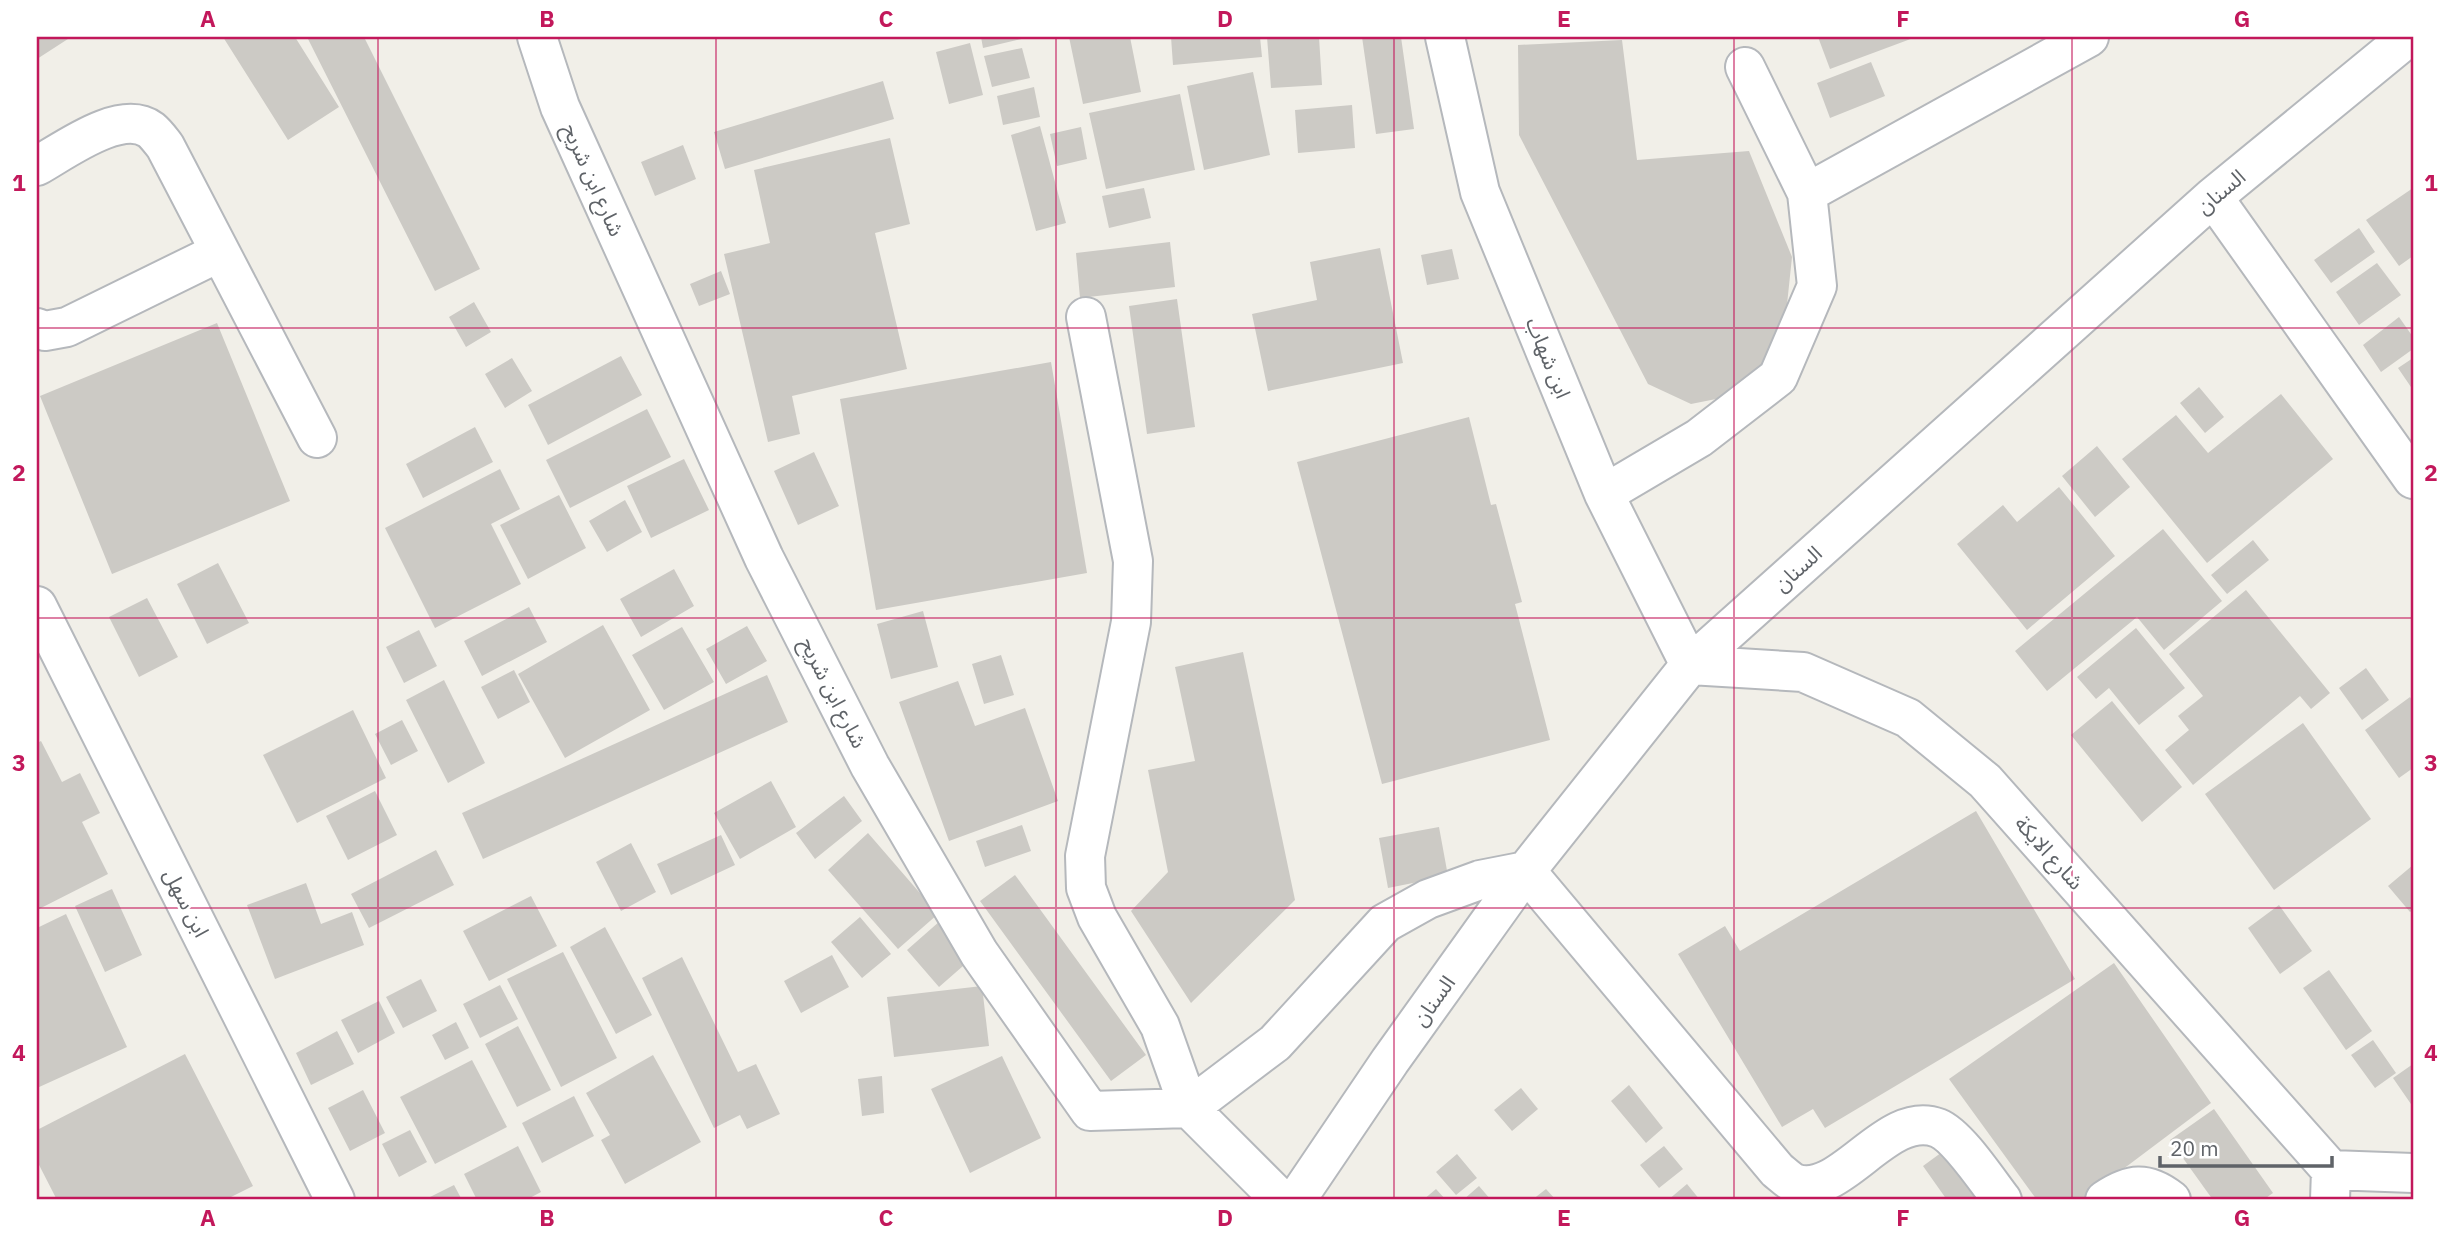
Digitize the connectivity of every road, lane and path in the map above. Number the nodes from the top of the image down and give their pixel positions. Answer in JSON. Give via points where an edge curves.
{"nodes":[{"id":1,"x":537,"y":37,"type":"edge"},
{"id":2,"x":1445,"y":37,"type":"edge"},
{"id":3,"x":2089,"y":37,"type":"edge"},
{"id":4,"x":2408,"y":37,"type":"edge"},
{"id":5,"x":1745,"y":67,"type":"dead end"},
{"id":6,"x":37,"y":166,"type":"edge"},
{"id":7,"x":1807,"y":193,"type":"junction"},
{"id":8,"x":2213,"y":197,"type":"junction"},
{"id":9,"x":220,"y":252,"type":"junction"},
{"id":10,"x":1086,"y":317,"type":"dead end"},
{"id":11,"x":37,"y":328,"type":"edge"},
{"id":12,"x":317,"y":439,"type":"dead end"},
{"id":13,"x":2413,"y":479,"type":"edge"},
{"id":14,"x":1604,"y":494,"type":"junction"},
{"id":15,"x":37,"y":606,"type":"edge"},
{"id":16,"x":1690,"y":665,"type":"junction"},
{"id":17,"x":1526,"y":871,"type":"junction"},
{"id":18,"x":1189,"y":1108,"type":"junction"},
{"id":19,"x":2413,"y":1173,"type":"edge"},
{"id":20,"x":2331,"y":1185,"type":"edge"},
{"id":21,"x":335,"y":1200,"type":"edge"},
{"id":22,"x":1281,"y":1200,"type":"edge"},
{"id":23,"x":1296,"y":1200,"type":"edge"},
{"id":24,"x":2002,"y":1200,"type":"edge"},
{"id":25,"x":2105,"y":1200,"type":"edge"},
{"id":26,"x":2171,"y":1200,"type":"edge"}],
"edges":[{"from":1,"to":18,"type":"street","name":"شارع ابن شريح","via":[[560,107],[764,558],[870,766],[979,953],[1090,1111]]},
{"from":2,"to":14,"type":"street","name":"ابن شهاب","via":[[1480,192]]},
{"from":3,"to":7,"type":"street"},
{"from":4,"to":8,"type":"street","name":"السنان"},
{"from":5,"to":7,"type":"street"},
{"from":6,"to":9,"type":"street","via":[[107,128],[128,122],[150,129],[165,146]]},
{"from":7,"to":14,"type":"street","via":[[1817,286],[1778,376],[1699,438]]},
{"from":8,"to":13,"type":"street"},
{"from":8,"to":16,"type":"street","name":"السنان"},
{"from":9,"to":11,"type":"street","via":[[67,327]]},
{"from":9,"to":12,"type":"street"},
{"from":10,"to":18,"type":"street","via":[[1132,561],[1133,593],[1085,856],[1086,888],[1097,917],[1160,1026]]},
{"from":14,"to":16,"type":"street","name":"ابن شهاب"},
{"from":15,"to":21,"type":"street","name":"ابن سهل"},
{"from":16,"to":17,"type":"street","name":"السنان"},
{"from":16,"to":20,"type":"street","name":"شارع الايكة","via":[[1803,672],[1908,718],[1985,781]]},
{"from":17,"to":18,"type":"street","via":[[1441,894],[1385,923],[1276,1043]]},
{"from":17,"to":23,"type":"street","name":"السنان"},
{"from":17,"to":24,"type":"street","via":[[1777,1170],[1794,1183],[1815,1185],[1835,1176],[1884,1139],[1916,1126],[1938,1128],[1956,1141]]},
{"from":18,"to":22,"type":"street"},
{"from":19,"to":20,"type":"street","name":"شارع الايكة"},
{"from":25,"to":26,"type":"street","via":[[2136,1185],[2157,1189]]}]}
